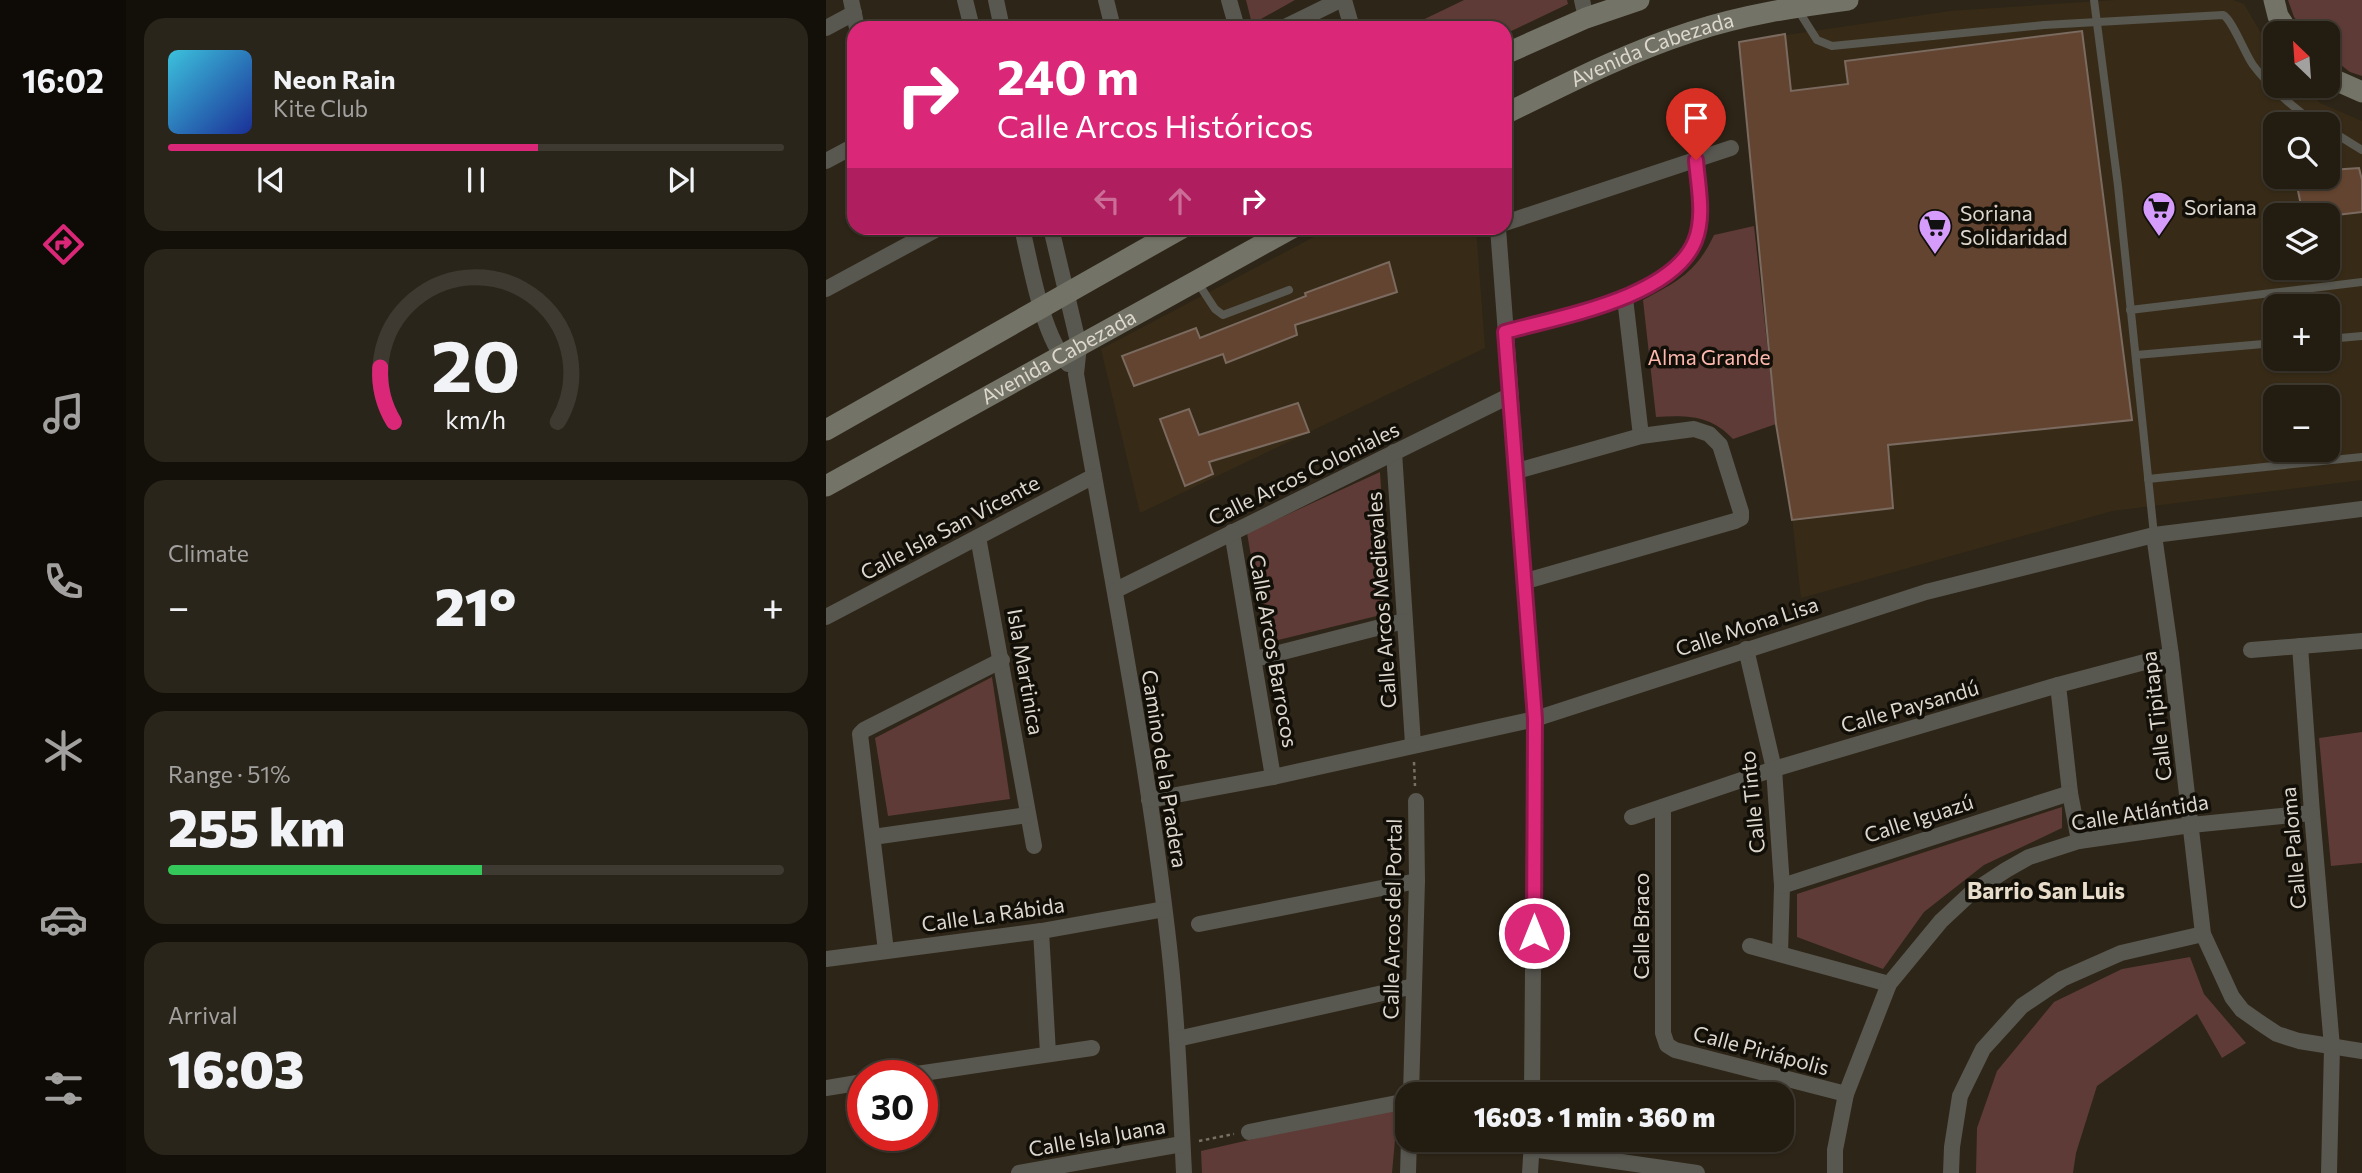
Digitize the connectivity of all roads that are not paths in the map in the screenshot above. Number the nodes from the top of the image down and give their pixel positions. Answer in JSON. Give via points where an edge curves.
{"nodes":[{"id":1,"x":965,"y":0,"type":"edge"},
{"id":2,"x":996,"y":0,"type":"edge"},
{"id":3,"x":1106,"y":0,"type":"edge"},
{"id":4,"x":1229,"y":0,"type":"edge"},
{"id":5,"x":1342,"y":0,"type":"edge"},
{"id":6,"x":1639,"y":0,"type":"edge"},
{"id":7,"x":1848,"y":0,"type":"edge"},
{"id":8,"x":2094,"y":0,"type":"edge"},
{"id":9,"x":2274,"y":0,"type":"edge"},
{"id":10,"x":1796,"y":7,"type":"junction"},
{"id":11,"x":1584,"y":9,"type":"edge"},
{"id":12,"x":854,"y":14,"type":"edge"},
{"id":13,"x":970,"y":21,"type":"edge"},
{"id":14,"x":1001,"y":21,"type":"edge"},
{"id":15,"x":1111,"y":21,"type":"edge"},
{"id":16,"x":1235,"y":21,"type":"edge"},
{"id":17,"x":1298,"y":21,"type":"edge"},
{"id":18,"x":1350,"y":21,"type":"edge"},
{"id":19,"x":2282,"y":21,"type":"edge"},
{"id":20,"x":2097,"y":22,"type":"junction"},
{"id":21,"x":826,"y":27,"type":"edge"},
{"id":22,"x":1512,"y":50,"type":"edge"},
{"id":23,"x":2340,"y":83,"type":"edge"},
{"id":24,"x":2362,"y":92,"type":"edge"},
{"id":25,"x":1512,"y":111,"type":"edge"},
{"id":26,"x":2303,"y":112,"type":"edge"},
{"id":27,"x":2340,"y":136,"type":"edge"},
{"id":28,"x":1731,"y":148,"type":"dead end"},
{"id":29,"x":847,"y":150,"type":"edge"},
{"id":30,"x":2362,"y":150,"type":"edge"},
{"id":31,"x":1696,"y":160,"type":"junction"},
{"id":32,"x":826,"y":161,"type":"edge"},
{"id":33,"x":1512,"y":221,"type":"edge"},
{"id":34,"x":910,"y":235,"type":"edge"},
{"id":35,"x":1024,"y":235,"type":"edge"},
{"id":36,"x":1053,"y":235,"type":"edge"},
{"id":37,"x":1164,"y":235,"type":"edge"},
{"id":38,"x":1279,"y":235,"type":"edge"},
{"id":39,"x":1498,"y":235,"type":"edge"},
{"id":40,"x":1196,"y":280,"type":"junction"},
{"id":41,"x":2362,"y":282,"type":"edge"},
{"id":42,"x":826,"y":289,"type":"edge"},
{"id":43,"x":1289,"y":290,"type":"dead end"},
{"id":44,"x":1066,"y":292,"type":"junction"},
{"id":45,"x":1625,"y":298,"type":"junction"},
{"id":46,"x":1041,"y":307,"type":"junction"},
{"id":47,"x":2130,"y":310,"type":"junction"},
{"id":48,"x":1505,"y":332,"type":"junction"},
{"id":49,"x":2362,"y":336,"type":"edge"},
{"id":50,"x":2340,"y":338,"type":"edge"},
{"id":51,"x":2263,"y":344,"type":"edge"},
{"id":52,"x":1070,"y":351,"type":"junction"},
{"id":53,"x":2136,"y":355,"type":"junction"},
{"id":54,"x":1511,"y":395,"type":"junction"},
{"id":55,"x":826,"y":430,"type":"edge"},
{"id":56,"x":1641,"y":436,"type":"junction"},
{"id":57,"x":1394,"y":452,"type":"junction"},
{"id":58,"x":2362,"y":457,"type":"edge"},
{"id":59,"x":1517,"y":471,"type":"junction"},
{"id":60,"x":1094,"y":476,"type":"junction"},
{"id":61,"x":2148,"y":479,"type":"junction"},
{"id":62,"x":826,"y":486,"type":"edge"},
{"id":63,"x":2362,"y":509,"type":"edge"},
{"id":64,"x":1232,"y":533,"type":"junction"},
{"id":65,"x":2154,"y":535,"type":"junction"},
{"id":66,"x":978,"y":537,"type":"junction"},
{"id":67,"x":1526,"y":581,"type":"junction"},
{"id":68,"x":1116,"y":590,"type":"junction"},
{"id":69,"x":826,"y":617,"type":"edge"},
{"id":70,"x":1404,"y":621,"type":"junction"},
{"id":71,"x":2362,"y":641,"type":"edge"},
{"id":72,"x":2300,"y":646,"type":"junction"},
{"id":73,"x":1746,"y":649,"type":"junction"},
{"id":74,"x":2251,"y":650,"type":"dead end"},
{"id":75,"x":2171,"y":655,"type":"junction"},
{"id":76,"x":1255,"y":659,"type":"junction"},
{"id":77,"x":1002,"y":660,"type":"junction"},
{"id":78,"x":2058,"y":685,"type":"junction"},
{"id":79,"x":1535,"y":719,"type":"junction"},
{"id":80,"x":1413,"y":744,"type":"junction"},
{"id":81,"x":1774,"y":769,"type":"junction"},
{"id":82,"x":1273,"y":777,"type":"junction"},
{"id":83,"x":2070,"y":793,"type":"junction"},
{"id":84,"x":1149,"y":800,"type":"junction"},
{"id":85,"x":1416,"y":801,"type":"road end"},
{"id":86,"x":1663,"y":807,"type":"junction"},
{"id":87,"x":2312,"y":813,"type":"junction"},
{"id":88,"x":1028,"y":815,"type":"junction"},
{"id":89,"x":1632,"y":817,"type":"dead end"},
{"id":90,"x":2191,"y":825,"type":"junction"},
{"id":91,"x":873,"y":837,"type":"junction"},
{"id":92,"x":2079,"y":841,"type":"junction"},
{"id":93,"x":1034,"y":846,"type":"dead end"},
{"id":94,"x":1417,"y":881,"type":"junction"},
{"id":95,"x":1782,"y":886,"type":"junction"},
{"id":96,"x":1164,"y":909,"type":"junction"},
{"id":97,"x":1199,"y":924,"type":"dead end"},
{"id":98,"x":1041,"y":931,"type":"junction"},
{"id":99,"x":2203,"y":934,"type":"junction"},
{"id":100,"x":1750,"y":946,"type":"dead end"},
{"id":101,"x":886,"y":951,"type":"junction"},
{"id":102,"x":1780,"y":954,"type":"junction"},
{"id":103,"x":826,"y":959,"type":"edge"},
{"id":104,"x":1889,"y":984,"type":"junction"},
{"id":105,"x":1414,"y":986,"type":"junction"},
{"id":106,"x":1177,"y":1039,"type":"junction"},
{"id":107,"x":1667,"y":1045,"type":"joint"},
{"id":108,"x":2332,"y":1047,"type":"junction"},
{"id":109,"x":1092,"y":1048,"type":"dead end"},
{"id":110,"x":2362,"y":1051,"type":"edge"},
{"id":111,"x":1048,"y":1054,"type":"junction"},
{"id":112,"x":938,"y":1071,"type":"edge"},
{"id":113,"x":1411,"y":1082,"type":"edge"},
{"id":114,"x":1532,"y":1082,"type":"edge"},
{"id":115,"x":847,"y":1085,"type":"edge"},
{"id":116,"x":826,"y":1088,"type":"edge"},
{"id":117,"x":1846,"y":1094,"type":"junction"},
{"id":118,"x":1395,"y":1103,"type":"edge"},
{"id":119,"x":1249,"y":1132,"type":"road end"},
{"id":120,"x":1182,"y":1144,"type":"junction"},
{"id":121,"x":1409,"y":1152,"type":"edge"},
{"id":122,"x":1531,"y":1152,"type":"edge"},
{"id":123,"x":1571,"y":1152,"type":"edge"},
{"id":124,"x":1055,"y":1170,"type":"edge"},
{"id":125,"x":1660,"y":1170,"type":"edge"},
{"id":126,"x":1019,"y":1173,"type":"edge"},
{"id":127,"x":1184,"y":1173,"type":"edge"},
{"id":128,"x":1408,"y":1173,"type":"edge"},
{"id":129,"x":1530,"y":1173,"type":"edge"},
{"id":130,"x":1697,"y":1173,"type":"edge"},
{"id":131,"x":1835,"y":1173,"type":"edge"},
{"id":132,"x":1951,"y":1173,"type":"edge"},
{"id":133,"x":2329,"y":1173,"type":"edge"}],
"edges":[{"from":1,"to":13,"type":"street"},
{"from":2,"to":14,"type":"street"},
{"from":3,"to":15,"type":"street"},
{"from":4,"to":16,"type":"street"},
{"from":5,"to":17,"type":"street"},
{"from":5,"to":18,"type":"street"},
{"from":6,"to":11,"type":"main road"},
{"from":7,"to":10,"type":"main road","name":"Avenida Cabezada"},
{"from":8,"to":20,"type":"lane"},
{"from":9,"to":19,"type":"main road"},
{"from":10,"to":20,"type":"lane","via":[[1817,40],[1832,46]]},
{"from":10,"to":25,"type":"main road","name":"Avenida Cabezada","via":[[1692,32],[1611,62]]},
{"from":11,"to":22,"type":"main road"},
{"from":12,"to":21,"type":"street"},
{"from":20,"to":26,"type":"lane","via":[[2225,15],[2254,67]]},
{"from":20,"to":47,"type":"lane"},
{"from":23,"to":24,"type":"main road"},
{"from":27,"to":30,"type":"lane"},
{"from":28,"to":31,"type":"street"},
{"from":29,"to":32,"type":"street"},
{"from":31,"to":33,"type":"street"},
{"from":31,"to":45,"type":"street","via":[[1700,221],[1689,253],[1660,279]]},
{"from":34,"to":42,"type":"street"},
{"from":35,"to":46,"type":"street","name":"Camino de la Pradera"},
{"from":36,"to":44,"type":"street","name":"Camino de la Pradera"},
{"from":37,"to":44,"type":"main road"},
{"from":38,"to":40,"type":"main road","name":"Avenida Cabezada"},
{"from":39,"to":48,"type":"street"},
{"from":40,"to":43,"type":"lane","via":[[1223,315]]},
{"from":40,"to":52,"type":"main road","name":"Avenida Cabezada"},
{"from":41,"to":47,"type":"lane"},
{"from":44,"to":46,"type":"main road"},
{"from":44,"to":52,"type":"street","name":"Camino de la Pradera"},
{"from":45,"to":48,"type":"street"},
{"from":45,"to":56,"type":"street"},
{"from":46,"to":52,"type":"street","name":"Camino de la Pradera"},
{"from":46,"to":55,"type":"main road"},
{"from":47,"to":53,"type":"lane"},
{"from":48,"to":54,"type":"street"},
{"from":49,"to":50,"type":"lane"},
{"from":51,"to":53,"type":"lane"},
{"from":52,"to":60,"type":"street","name":"Camino de la Pradera"},
{"from":52,"to":62,"type":"main road","name":"Avenida Cabezada"},
{"from":53,"to":61,"type":"lane"},
{"from":54,"to":57,"type":"street","name":"Calle Arcos Coloniales"},
{"from":54,"to":59,"type":"street"},
{"from":56,"to":59,"type":"street"},
{"from":56,"to":67,"type":"street","via":[[1694,429],[1709,434],[1724,453],[1741,518]]},
{"from":57,"to":64,"type":"street","name":"Calle Arcos Coloniales"},
{"from":57,"to":70,"type":"street","name":"Calle Arcos Medievales"},
{"from":58,"to":61,"type":"lane"},
{"from":59,"to":67,"type":"street"},
{"from":60,"to":66,"type":"street","name":"Calle Isla San Vicente"},
{"from":60,"to":68,"type":"street","name":"Camino de la Pradera"},
{"from":61,"to":65,"type":"lane"},
{"from":63,"to":65,"type":"street","name":"Calle Mona Lisa"},
{"from":64,"to":68,"type":"street","name":"Calle Arcos Coloniales"},
{"from":64,"to":76,"type":"street","name":"Calle Arcos Barrocos"},
{"from":65,"to":73,"type":"street","name":"Calle Mona Lisa","via":[[1926,592]]},
{"from":65,"to":75,"type":"street","name":"Calle Tipitapa"},
{"from":66,"to":69,"type":"street","name":"Calle Isla San Vicente"},
{"from":66,"to":77,"type":"street","name":"Isla Martinica"},
{"from":67,"to":79,"type":"street"},
{"from":68,"to":84,"type":"street","name":"Camino de la Pradera"},
{"from":70,"to":76,"type":"street"},
{"from":70,"to":80,"type":"street","name":"Calle Arcos Medievales"},
{"from":71,"to":72,"type":"street"},
{"from":72,"to":74,"type":"street"},
{"from":72,"to":87,"type":"street","name":"Calle Paloma"},
{"from":73,"to":79,"type":"street","name":"Calle Mona Lisa"},
{"from":73,"to":81,"type":"street","name":"Calle Tinto"},
{"from":75,"to":78,"type":"street","name":"Calle Paysandú"},
{"from":75,"to":90,"type":"street","name":"Calle Tipitapa"},
{"from":76,"to":82,"type":"street","name":"Calle Arcos Barrocos"},
{"from":77,"to":88,"type":"street","name":"Isla Martinica"},
{"from":77,"to":91,"type":"street","via":[[862,733]]},
{"from":78,"to":81,"type":"street","name":"Calle Paysandú"},
{"from":78,"to":83,"type":"street"},
{"from":79,"to":80,"type":"street","name":"Calle Mona Lisa"},
{"from":79,"to":114,"type":"street"},
{"from":80,"to":82,"type":"street","name":"Calle Mona Lisa"},
{"from":81,"to":86,"type":"street","name":"Calle Paysandú"},
{"from":81,"to":95,"type":"street","name":"Calle Tinto"},
{"from":82,"to":84,"type":"street","name":"Calle Mona Lisa"},
{"from":83,"to":92,"type":"street"},
{"from":83,"to":95,"type":"street","name":"Calle Iguazú"},
{"from":84,"to":96,"type":"street","name":"Camino de la Pradera"},
{"from":85,"to":94,"type":"street","name":"Calle Arcos del Portal"},
{"from":86,"to":89,"type":"street","name":"Calle Paysandú"},
{"from":86,"to":107,"type":"street","name":"Calle Braco","via":[[1663,1033]]},
{"from":87,"to":90,"type":"street","name":"Calle Atlántida"},
{"from":87,"to":108,"type":"street","name":"Calle Paloma"},
{"from":88,"to":91,"type":"street"},
{"from":88,"to":93,"type":"street","name":"Isla Martinica"},
{"from":90,"to":92,"type":"street","name":"Calle Atlántida"},
{"from":90,"to":99,"type":"street","name":"Calle Tipitapa"},
{"from":91,"to":101,"type":"street"},
{"from":92,"to":104,"type":"street","name":"Calle Atlántida","via":[[2029,857],[1971,893],[1941,921]]},
{"from":94,"to":97,"type":"street"},
{"from":94,"to":105,"type":"street","name":"Calle Arcos del Portal"},
{"from":95,"to":102,"type":"street","name":"Calle Tinto"},
{"from":96,"to":98,"type":"street","name":"Calle La Rábida"},
{"from":96,"to":106,"type":"street","name":"Camino de la Pradera"},
{"from":98,"to":101,"type":"street","name":"Calle La Rábida"},
{"from":98,"to":111,"type":"street"},
{"from":99,"to":108,"type":"street","name":"Calle Tipitapa","via":[[2242,1010],[2277,1034]]},
{"from":99,"to":132,"type":"street","via":[[2121,953],[2062,979],[2022,1006],[1983,1049],[1959,1097]]},
{"from":100,"to":102,"type":"street"},
{"from":101,"to":103,"type":"street","name":"Calle La Rábida"},
{"from":102,"to":104,"type":"street"},
{"from":104,"to":117,"type":"street","name":"Calle Atlántida"},
{"from":105,"to":106,"type":"street"},
{"from":105,"to":113,"type":"street","name":"Calle Arcos del Portal"},
{"from":106,"to":120,"type":"street","name":"Camino de la Pradera"},
{"from":107,"to":117,"type":"street","name":"Calle Piriápolis"},
{"from":108,"to":110,"type":"street"},
{"from":108,"to":133,"type":"street","name":"Calle Paloma"},
{"from":109,"to":111,"type":"street"},
{"from":111,"to":112,"type":"street"},
{"from":115,"to":116,"type":"street"},
{"from":117,"to":131,"type":"street","name":"Calle Atlántida"},
{"from":118,"to":119,"type":"street"},
{"from":120,"to":124,"type":"street","name":"Calle Isla Juana"},
{"from":120,"to":127,"type":"street","name":"Camino de la Pradera"},
{"from":121,"to":128,"type":"street"},
{"from":122,"to":129,"type":"street"},
{"from":123,"to":125,"type":"street"},
{"from":124,"to":126,"type":"street","name":"Calle Isla Juana"},
{"from":125,"to":130,"type":"street"}]}
